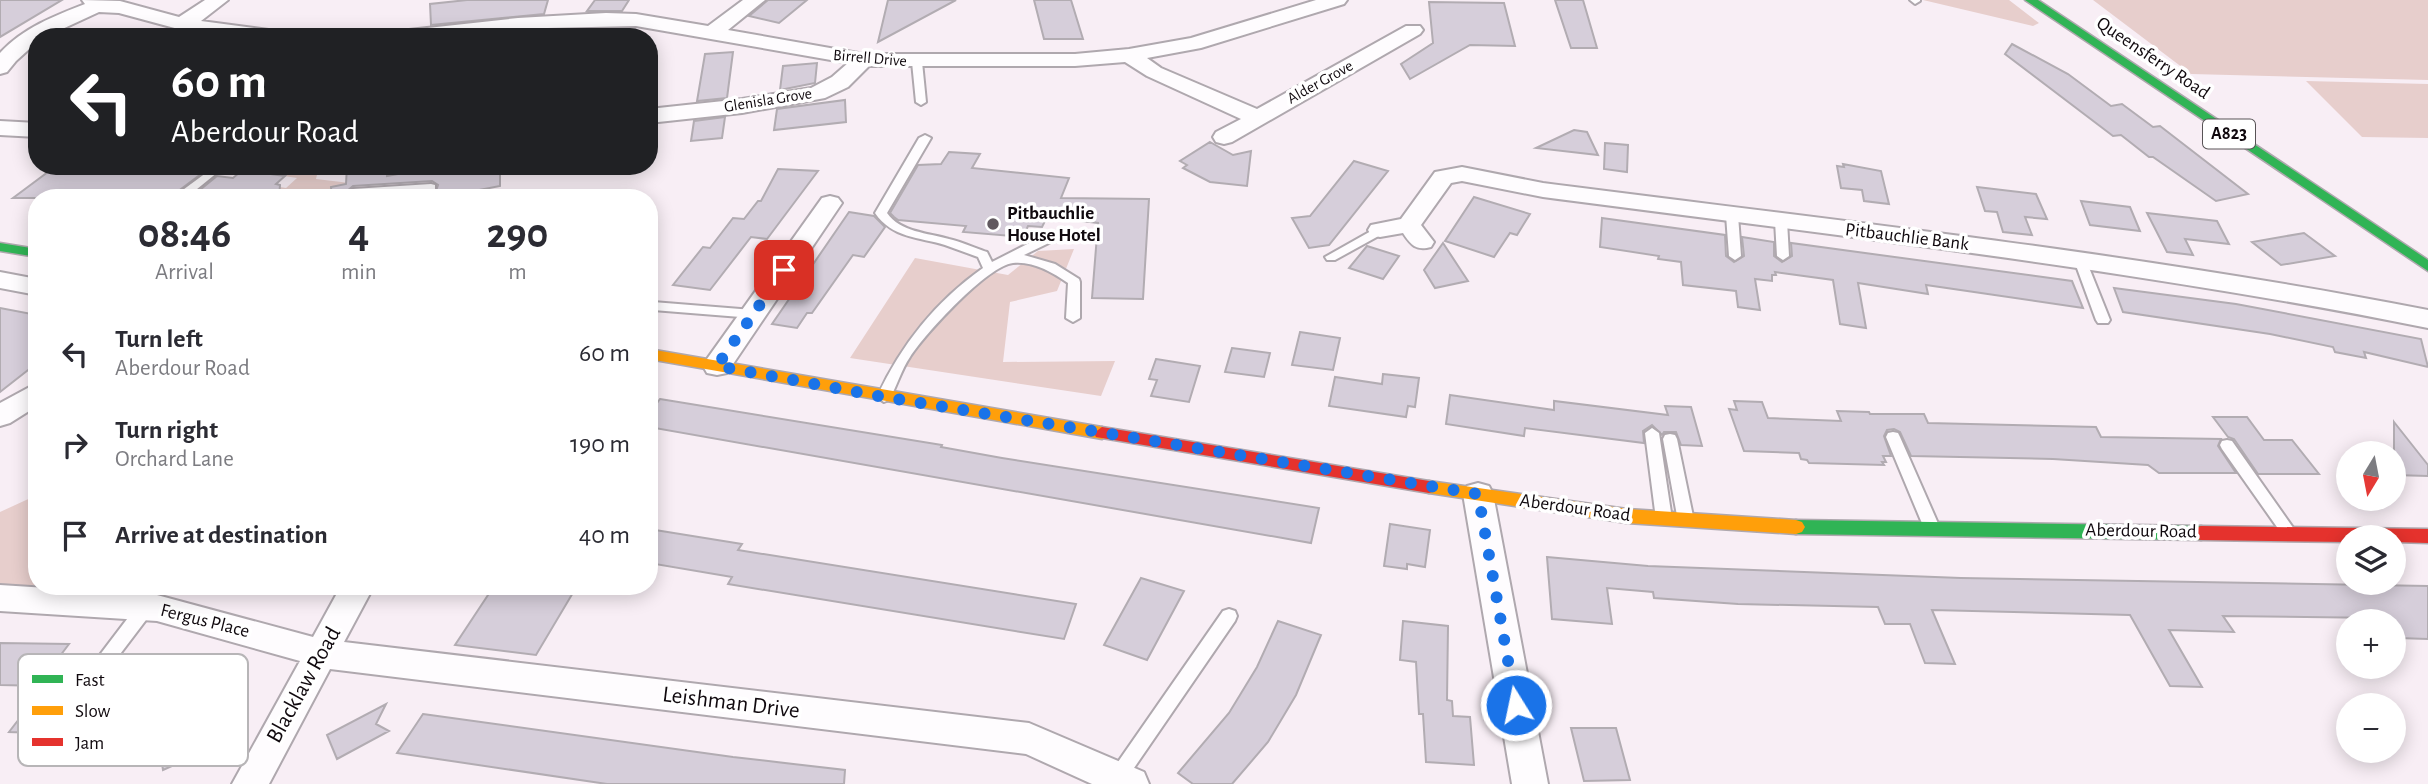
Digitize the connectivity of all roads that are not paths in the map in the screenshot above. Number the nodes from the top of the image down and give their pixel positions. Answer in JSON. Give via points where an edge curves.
{"nodes":[{"id":1,"x":218,"y":0,"type":"edge"},
{"id":2,"x":570,"y":0,"type":"edge"},
{"id":3,"x":755,"y":0,"type":"edge"},
{"id":4,"x":1337,"y":0,"type":"edge"},
{"id":5,"x":2031,"y":0,"type":"edge"},
{"id":6,"x":94,"y":3,"type":"edge"},
{"id":7,"x":557,"y":20,"type":"junction"},
{"id":8,"x":182,"y":24,"type":"junction"},
{"id":9,"x":48,"y":28,"type":"edge"},
{"id":10,"x":211,"y":28,"type":"edge"},
{"id":11,"x":483,"y":28,"type":"edge"},
{"id":12,"x":1413,"y":30,"type":"dead end"},
{"id":13,"x":712,"y":33,"type":"junction"},
{"id":14,"x":28,"y":41,"type":"edge"},
{"id":15,"x":1129,"y":55,"type":"junction"},
{"id":16,"x":4,"y":57,"type":"edge"},
{"id":17,"x":864,"y":60,"type":"junction"},
{"id":18,"x":917,"y":62,"type":"junction"},
{"id":19,"x":921,"y":102,"type":"dead end"},
{"id":20,"x":659,"y":110,"type":"edge"},
{"id":21,"x":1258,"y":117,"type":"junction"},
{"id":22,"x":0,"y":128,"type":"edge"},
{"id":23,"x":28,"y":130,"type":"edge"},
{"id":24,"x":1224,"y":137,"type":"dead end"},
{"id":25,"x":925,"y":138,"type":"dead end"},
{"id":26,"x":208,"y":175,"type":"edge"},
{"id":27,"x":431,"y":188,"type":"dead end"},
{"id":28,"x":190,"y":189,"type":"edge"},
{"id":29,"x":415,"y":189,"type":"edge"},
{"id":30,"x":830,"y":203,"type":"dead end"},
{"id":31,"x":1732,"y":215,"type":"junction"},
{"id":32,"x":1781,"y":221,"type":"junction"},
{"id":33,"x":1380,"y":230,"type":"joint"},
{"id":34,"x":1049,"y":238,"type":"dead end"},
{"id":35,"x":0,"y":247,"type":"edge"},
{"id":36,"x":28,"y":252,"type":"edge"},
{"id":37,"x":1735,"y":256,"type":"dead end"},
{"id":38,"x":1783,"y":256,"type":"dead end"},
{"id":39,"x":1331,"y":257,"type":"dead end"},
{"id":40,"x":1006,"y":260,"type":"junction"},
{"id":41,"x":2080,"y":260,"type":"junction"},
{"id":42,"x":2428,"y":267,"type":"edge"},
{"id":43,"x":989,"y":268,"type":"junction"},
{"id":44,"x":0,"y":281,"type":"edge"},
{"id":45,"x":28,"y":286,"type":"edge"},
{"id":46,"x":658,"y":306,"type":"edge"},
{"id":47,"x":753,"y":314,"type":"junction"},
{"id":48,"x":1073,"y":318,"type":"dead end"},
{"id":49,"x":2428,"y":319,"type":"edge"},
{"id":50,"x":2103,"y":320,"type":"dead end"},
{"id":51,"x":658,"y":356,"type":"edge"},
{"id":52,"x":717,"y":366,"type":"junction"},
{"id":53,"x":884,"y":397,"type":"junction"},
{"id":54,"x":28,"y":399,"type":"edge"},
{"id":55,"x":0,"y":416,"type":"edge"},
{"id":56,"x":1652,"y":433,"type":"dead end"},
{"id":57,"x":1893,"y":437,"type":"dead end"},
{"id":58,"x":1670,"y":439,"type":"dead end"},
{"id":59,"x":2227,"y":445,"type":"dead end"},
{"id":60,"x":1478,"y":494,"type":"junction"},
{"id":61,"x":1664,"y":519,"type":"junction"},
{"id":62,"x":1686,"y":521,"type":"junction"},
{"id":63,"x":1932,"y":528,"type":"junction"},
{"id":64,"x":2289,"y":534,"type":"junction"},
{"id":65,"x":2428,"y":536,"type":"edge"},
{"id":66,"x":353,"y":595,"type":"edge"},
{"id":67,"x":0,"y":598,"type":"edge"},
{"id":68,"x":146,"y":607,"type":"junction"},
{"id":69,"x":1229,"y":616,"type":"dead end"},
{"id":70,"x":110,"y":654,"type":"edge"},
{"id":71,"x":323,"y":654,"type":"junction"},
{"id":72,"x":1124,"y":781,"type":"edge"},
{"id":73,"x":250,"y":784,"type":"edge"},
{"id":74,"x":1530,"y":784,"type":"edge"}],
"edges":[{"from":1,"to":8,"type":"street"},
{"from":2,"to":7,"type":"street"},
{"from":3,"to":13,"type":"street"},
{"from":4,"to":15,"type":"street","name":"Birrell Drive","via":[[1217,37]]},
{"from":5,"to":42,"type":"main road","name":"Queensferry Road","number":"A823"},
{"from":6,"to":8,"type":"street"},
{"from":6,"to":9,"type":"street"},
{"from":7,"to":11,"type":"street","name":"Birrell Drive"},
{"from":7,"to":13,"type":"street","name":"Birrell Drive","via":[[635,20]]},
{"from":8,"to":10,"type":"street"},
{"from":12,"to":21,"type":"street","name":"Alder Grove","via":[[1376,45]]},
{"from":13,"to":17,"type":"street","name":"Birrell Drive"},
{"from":14,"to":16,"type":"street"},
{"from":15,"to":18,"type":"street","name":"Birrell Drive"},
{"from":15,"to":21,"type":"street","via":[[1154,72]]},
{"from":17,"to":18,"type":"street","name":"Birrell Drive"},
{"from":17,"to":20,"type":"street","name":"Glenisla Grove","via":[[840,82],[817,93],[742,106]]},
{"from":18,"to":19,"type":"lane"},
{"from":21,"to":24,"type":"street","name":"Alder Grove"},
{"from":22,"to":23,"type":"street"},
{"from":25,"to":43,"type":"lane","via":[[881,213],[902,230],[984,255]]},
{"from":26,"to":28,"type":"lane"},
{"from":27,"to":29,"type":"lane"},
{"from":30,"to":47,"type":"street"},
{"from":31,"to":32,"type":"street","name":"Pitbauchlie Bank"},
{"from":31,"to":33,"type":"street","name":"Pitbauchlie Bank","via":[[1451,174],[1443,177],[1416,233]]},
{"from":31,"to":37,"type":"lane"},
{"from":32,"to":38,"type":"lane"},
{"from":32,"to":41,"type":"street","name":"Pitbauchlie Bank"},
{"from":33,"to":39,"type":"lane"},
{"from":34,"to":40,"type":"lane"},
{"from":35,"to":36,"type":"main road"},
{"from":40,"to":43,"type":"lane"},
{"from":40,"to":48,"type":"lane","via":[[1057,268],[1074,282]]},
{"from":41,"to":49,"type":"street","name":"Pitbauchlie Bank","via":[[2287,291]]},
{"from":41,"to":50,"type":"lane"},
{"from":43,"to":53,"type":"lane","via":[[918,336]]},
{"from":44,"to":45,"type":"street"},
{"from":46,"to":47,"type":"lane"},
{"from":47,"to":52,"type":"street"},
{"from":51,"to":52,"type":"main road","name":"Aberdour Road"},
{"from":52,"to":53,"type":"main road","name":"Aberdour Road"},
{"from":53,"to":60,"type":"main road","name":"Aberdour Road"},
{"from":54,"to":55,"type":"street"},
{"from":56,"to":61,"type":"lane"},
{"from":57,"to":63,"type":"lane"},
{"from":58,"to":62,"type":"lane"},
{"from":59,"to":64,"type":"lane"},
{"from":60,"to":61,"type":"main road","name":"Aberdour Road"},
{"from":60,"to":74,"type":"street"},
{"from":61,"to":62,"type":"main road","name":"Aberdour Road"},
{"from":62,"to":63,"type":"main road","name":"Aberdour Road"},
{"from":63,"to":64,"type":"main road","name":"Aberdour Road"},
{"from":64,"to":65,"type":"main road","name":"Aberdour Road"},
{"from":66,"to":71,"type":"street","name":"Blacklaw Road"},
{"from":67,"to":68,"type":"street","name":"Fergus Place"},
{"from":68,"to":70,"type":"lane"},
{"from":68,"to":71,"type":"street","name":"Fergus Place"},
{"from":69,"to":72,"type":"lane"},
{"from":71,"to":72,"type":"street","name":"Leishman Drive","via":[[1029,738]]},
{"from":71,"to":73,"type":"street","name":"Blacklaw Road"}]}
